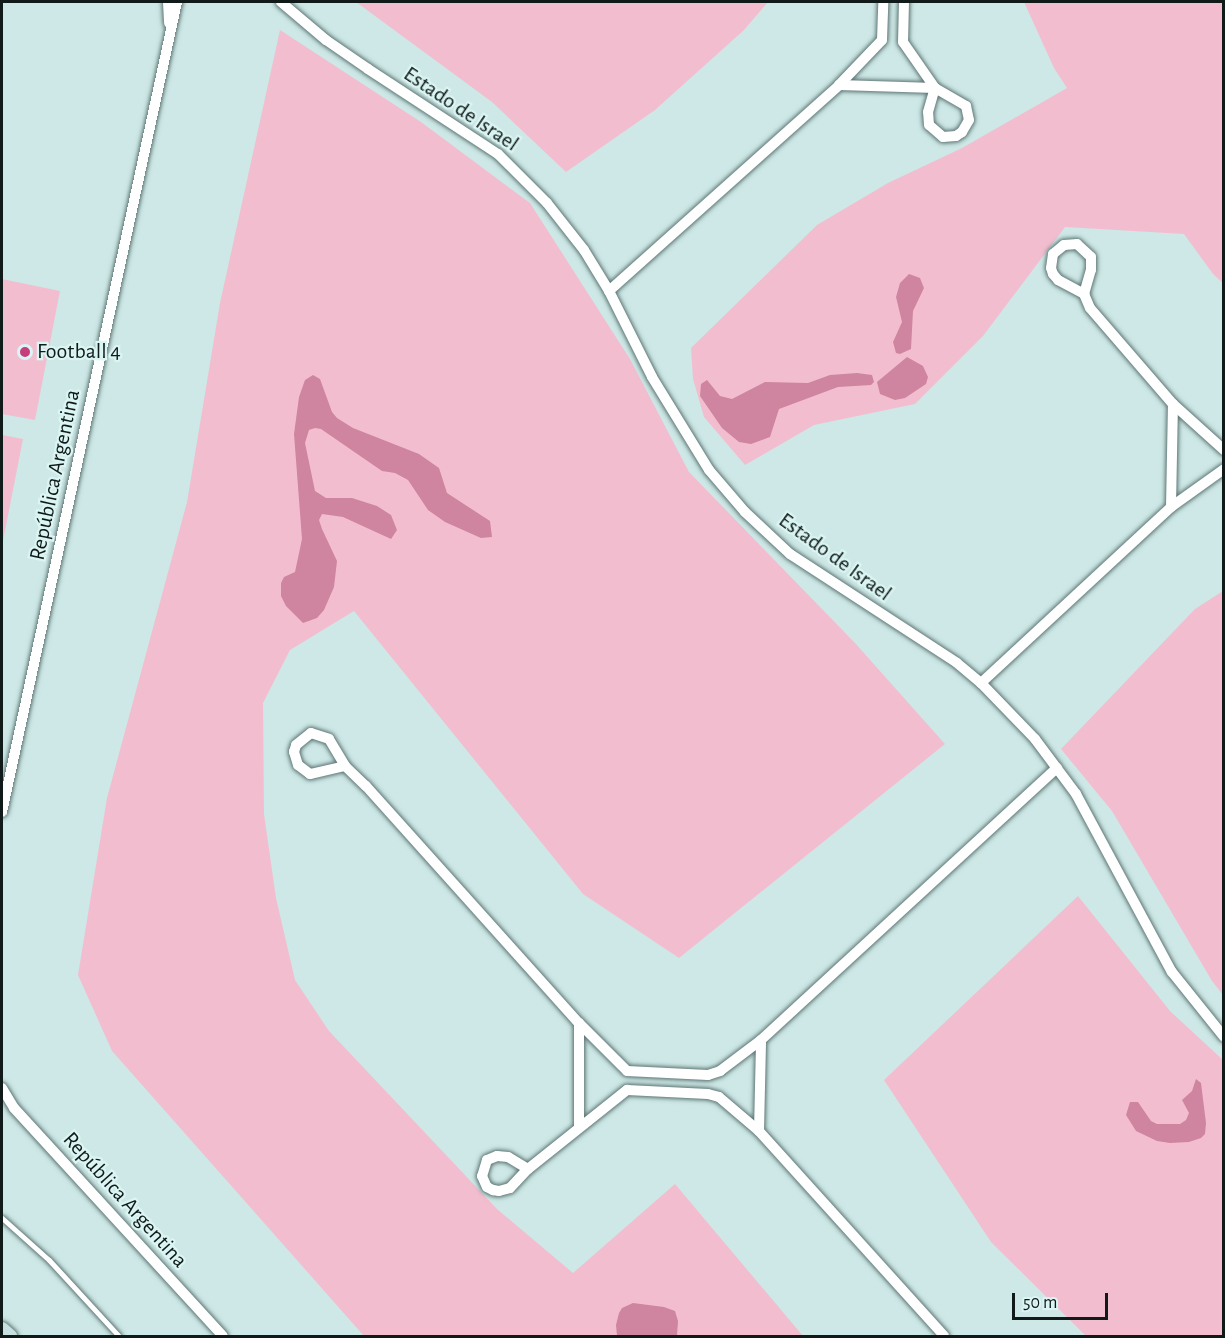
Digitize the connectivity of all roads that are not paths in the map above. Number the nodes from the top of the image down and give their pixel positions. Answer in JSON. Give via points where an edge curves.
{"nodes":[{"id":1,"x":168,"y":2,"type":"edge"},
{"id":2,"x":177,"y":2,"type":"edge"},
{"id":3,"x":281,"y":2,"type":"edge"},
{"id":4,"x":883,"y":2,"type":"edge"},
{"id":5,"x":904,"y":2,"type":"edge"},
{"id":6,"x":882,"y":40,"type":"junction"},
{"id":7,"x":170,"y":41,"type":"junction"},
{"id":8,"x":903,"y":42,"type":"junction"},
{"id":9,"x":839,"y":85,"type":"junction"},
{"id":10,"x":935,"y":88,"type":"junction"},
{"id":11,"x":609,"y":291,"type":"junction"},
{"id":12,"x":1084,"y":294,"type":"junction"},
{"id":13,"x":1173,"y":404,"type":"junction"},
{"id":14,"x":1224,"y":451,"type":"edge"},
{"id":15,"x":1222,"y":469,"type":"edge"},
{"id":16,"x":1170,"y":507,"type":"junction"},
{"id":17,"x":981,"y":683,"type":"junction"},
{"id":18,"x":345,"y":766,"type":"junction"},
{"id":19,"x":1057,"y":768,"type":"junction"},
{"id":20,"x":2,"y":812,"type":"edge"},
{"id":21,"x":579,"y":1023,"type":"junction"},
{"id":22,"x":1224,"y":1037,"type":"edge"},
{"id":23,"x":761,"y":1040,"type":"junction"},
{"id":24,"x":627,"y":1071,"type":"junction"},
{"id":25,"x":708,"y":1075,"type":"junction"},
{"id":26,"x":2,"y":1088,"type":"edge"},
{"id":27,"x":627,"y":1090,"type":"junction"},
{"id":28,"x":708,"y":1094,"type":"junction"},
{"id":29,"x":579,"y":1125,"type":"junction"},
{"id":30,"x":759,"y":1131,"type":"junction"},
{"id":31,"x":528,"y":1168,"type":"dead end"},
{"id":32,"x":2,"y":1218,"type":"edge"},
{"id":33,"x":2,"y":1329,"type":"edge"},
{"id":34,"x":10,"y":1336,"type":"edge"},
{"id":35,"x":119,"y":1336,"type":"edge"},
{"id":36,"x":223,"y":1336,"type":"edge"},
{"id":37,"x":944,"y":1336,"type":"edge"}],
"edges":[{"from":1,"to":7,"type":"street","name":"República Argentina"},
{"from":2,"to":7,"type":"street","name":"República Argentina"},
{"from":3,"to":11,"type":"street","name":"Estado de Israel","via":[[326,40],[498,154],[566,225]]},
{"from":4,"to":6,"type":"street"},
{"from":5,"to":8,"type":"street"},
{"from":6,"to":8,"type":"street"},
{"from":6,"to":9,"type":"street"},
{"from":7,"to":20,"type":"street","name":"República Argentina"},
{"from":8,"to":10,"type":"street"},
{"from":9,"to":10,"type":"street"},
{"from":9,"to":11,"type":"street"},
{"from":10,"to":10,"type":"street","via":[[928,112],[929,125],[943,137],[956,136],[969,120],[966,106]]},
{"from":11,"to":17,"type":"street","name":"Estado de Israel","via":[[693,448],[745,512],[790,554],[927,642]]},
{"from":12,"to":12,"type":"street","via":[[1091,257],[1077,244],[1064,245],[1053,254],[1053,274]]},
{"from":12,"to":13,"type":"street","via":[[1090,308]]},
{"from":13,"to":14,"type":"street"},
{"from":13,"to":16,"type":"street"},
{"from":14,"to":15,"type":"street"},
{"from":15,"to":16,"type":"street"},
{"from":16,"to":17,"type":"street"},
{"from":17,"to":19,"type":"street","name":"Estado de Israel"},
{"from":18,"to":18,"type":"street","via":[[324,735],[311,733],[296,745],[298,765],[310,774]]},
{"from":18,"to":21,"type":"street"},
{"from":19,"to":22,"type":"street","name":"Estado de Israel","via":[[1090,819],[1158,951]]},
{"from":19,"to":23,"type":"street"},
{"from":21,"to":24,"type":"street"},
{"from":21,"to":29,"type":"street"},
{"from":23,"to":25,"type":"street","via":[[733,1063]]},
{"from":23,"to":30,"type":"street"},
{"from":24,"to":25,"type":"street"},
{"from":24,"to":27,"type":"street"},
{"from":25,"to":28,"type":"street"},
{"from":26,"to":36,"type":"street","name":"República Argentina","via":[[14,1108]]},
{"from":27,"to":28,"type":"street"},
{"from":27,"to":29,"type":"street"},
{"from":28,"to":30,"type":"street","via":[[719,1097]]},
{"from":29,"to":31,"type":"street"},
{"from":30,"to":37,"type":"street"},
{"from":32,"to":35,"type":"lane","via":[[44,1255]]},
{"from":33,"to":34,"type":"main road"}]}
